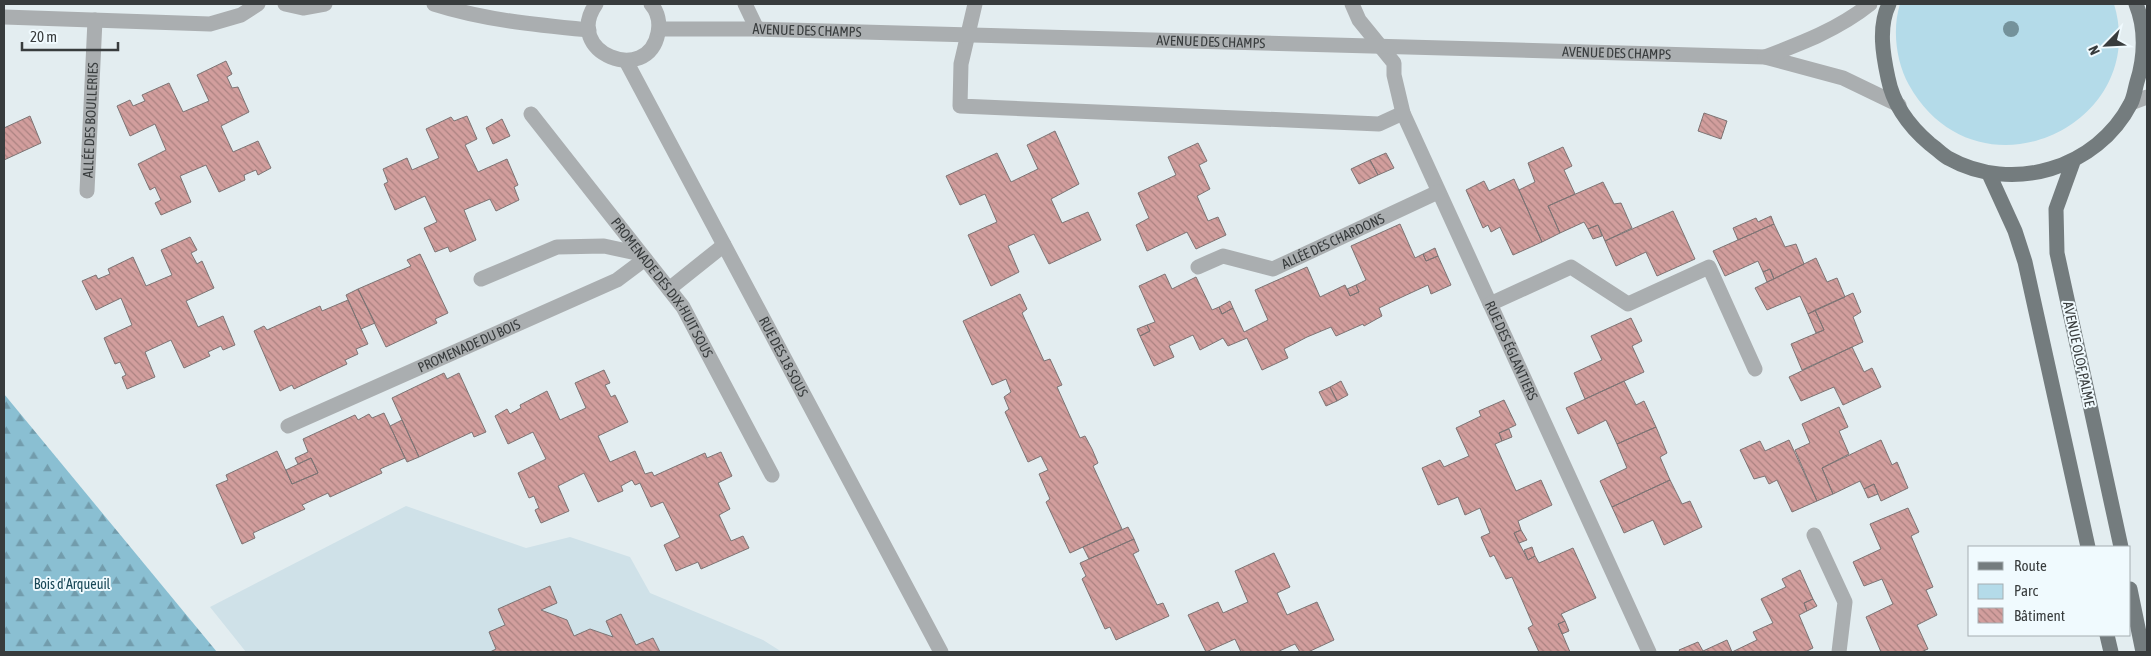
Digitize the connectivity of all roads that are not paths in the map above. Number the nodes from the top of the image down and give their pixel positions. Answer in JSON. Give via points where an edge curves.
{"nodes":[{"id":1,"x":258,"y":4,"type":"edge"},
{"id":2,"x":285,"y":4,"type":"edge"},
{"id":3,"x":325,"y":4,"type":"edge"},
{"id":4,"x":434,"y":4,"type":"edge"},
{"id":5,"x":596,"y":4,"type":"edge"},
{"id":6,"x":651,"y":4,"type":"edge"},
{"id":7,"x":745,"y":4,"type":"edge"},
{"id":8,"x":975,"y":4,"type":"edge"},
{"id":9,"x":1352,"y":4,"type":"edge"},
{"id":10,"x":1870,"y":4,"type":"edge"},
{"id":11,"x":1889,"y":4,"type":"edge"},
{"id":12,"x":2136,"y":4,"type":"edge"},
{"id":13,"x":4,"y":17,"type":"edge"},
{"id":14,"x":96,"y":20,"type":"junction"},
{"id":15,"x":659,"y":29,"type":"junction"},
{"id":16,"x":757,"y":29,"type":"junction"},
{"id":17,"x":589,"y":30,"type":"junction"},
{"id":18,"x":969,"y":36,"type":"junction"},
{"id":19,"x":1382,"y":47,"type":"junction"},
{"id":20,"x":1765,"y":57,"type":"junction"},
{"id":21,"x":626,"y":61,"type":"junction"},
{"id":22,"x":2147,"y":97,"type":"edge"},
{"id":23,"x":2131,"y":103,"type":"junction"},
{"id":24,"x":1899,"y":105,"type":"junction"},
{"id":25,"x":1403,"y":113,"type":"junction"},
{"id":26,"x":531,"y":114,"type":"dead end"},
{"id":27,"x":2073,"y":162,"type":"junction"},
{"id":28,"x":1989,"y":174,"type":"junction"},
{"id":29,"x":87,"y":191,"type":"dead end"},
{"id":30,"x":1438,"y":192,"type":"junction"},
{"id":31,"x":724,"y":244,"type":"junction"},
{"id":32,"x":643,"y":256,"type":"junction"},
{"id":33,"x":1198,"y":267,"type":"dead end"},
{"id":34,"x":481,"y":279,"type":"dead end"},
{"id":35,"x":669,"y":289,"type":"junction"},
{"id":36,"x":1490,"y":304,"type":"junction"},
{"id":37,"x":1755,"y":369,"type":"dead end"},
{"id":38,"x":288,"y":426,"type":"dead end"},
{"id":39,"x":772,"y":475,"type":"dead end"},
{"id":40,"x":1814,"y":535,"type":"dead end"},
{"id":41,"x":2088,"y":546,"type":"edge"},
{"id":42,"x":2121,"y":546,"type":"edge"},
{"id":43,"x":2131,"y":594,"type":"edge"},
{"id":44,"x":2107,"y":636,"type":"edge"},
{"id":45,"x":941,"y":652,"type":"edge"},
{"id":46,"x":1649,"y":652,"type":"edge"},
{"id":47,"x":1839,"y":652,"type":"edge"},
{"id":48,"x":2111,"y":652,"type":"edge"},
{"id":49,"x":2143,"y":652,"type":"edge"}],
"edges":[{"from":1,"to":14,"type":"street","via":[[241,15],[210,24]]},
{"from":2,"to":3,"type":"street","via":[[303,8]]},
{"from":4,"to":17,"type":"street","via":[[524,23]]},
{"from":5,"to":17,"type":"street","via":[[590,14]]},
{"from":6,"to":15,"type":"street","via":[[657,13]]},
{"from":7,"to":16,"type":"street"},
{"from":8,"to":18,"type":"street"},
{"from":9,"to":19,"type":"street","name":"RUE DES ÉGLANTIERS","via":[[1359,20]]},
{"from":10,"to":20,"type":"street","name":"AVENUE DES CHAMPS","via":[[1837,26]]},
{"from":11,"to":24,"type":"main road","via":[[1882,49],[1890,92]]},
{"from":12,"to":23,"type":"main road","via":[[2142,18],[2143,63]]},
{"from":13,"to":14,"type":"street"},
{"from":14,"to":29,"type":"street","name":"ALLÉE DES BOULLERIES"},
{"from":15,"to":16,"type":"street","name":"AVENUE DES CHAMPS"},
{"from":15,"to":21,"type":"street","via":[[655,42],[646,53]]},
{"from":16,"to":18,"type":"street","name":"AVENUE DES CHAMPS"},
{"from":17,"to":21,"type":"street","via":[[601,52]]},
{"from":18,"to":19,"type":"street","name":"AVENUE DES CHAMPS"},
{"from":18,"to":25,"type":"street","via":[[961,64],[960,106],[1379,124]]},
{"from":19,"to":20,"type":"street","name":"AVENUE DES CHAMPS"},
{"from":19,"to":25,"type":"street","name":"RUE DES ÉGLANTIERS","via":[[1394,63]]},
{"from":20,"to":24,"type":"street","name":"AVENUE DES CHAMPS","via":[[1843,78]]},
{"from":21,"to":31,"type":"street","name":"RUE DES 18 SOUS"},
{"from":22,"to":23,"type":"street"},
{"from":23,"to":27,"type":"main road","via":[[2106,137]]},
{"from":24,"to":28,"type":"main road","via":[[1914,130],[1947,158]]},
{"from":25,"to":30,"type":"street","name":"RUE DES ÉGLANTIERS"},
{"from":26,"to":32,"type":"street","name":"PROMENADE DES DIX-HUIT SOUS"},
{"from":27,"to":28,"type":"main road","via":[[2033,175]]},
{"from":27,"to":42,"type":"main road","name":"AVENUE OLOF PALME","via":[[2056,209],[2057,253]]},
{"from":28,"to":41,"type":"main road","via":[[2015,231],[2024,262]]},
{"from":30,"to":33,"type":"street","name":"ALLÉE DES CHARDONS","via":[[1273,269],[1223,256]]},
{"from":30,"to":36,"type":"street","name":"RUE DES ÉGLANTIERS"},
{"from":31,"to":35,"type":"street"},
{"from":31,"to":45,"type":"street","name":"RUE DES 18 SOUS"},
{"from":32,"to":34,"type":"street","via":[[604,246],[557,247]]},
{"from":32,"to":35,"type":"street","name":"PROMENADE DES DIX-HUIT SOUS"},
{"from":32,"to":38,"type":"street","name":"PROMENADE DU BOIS","via":[[617,280]]},
{"from":35,"to":39,"type":"street","name":"PROMENADE DES DIX-HUIT SOUS","via":[[683,307]]},
{"from":36,"to":37,"type":"street","via":[[1571,267],[1628,304],[1709,267]]},
{"from":36,"to":46,"type":"street","name":"RUE DES ÉGLANTIERS"},
{"from":40,"to":47,"type":"street","via":[[1845,602]]},
{"from":43,"to":49,"type":"main road"},
{"from":44,"to":48,"type":"main road"}]}
